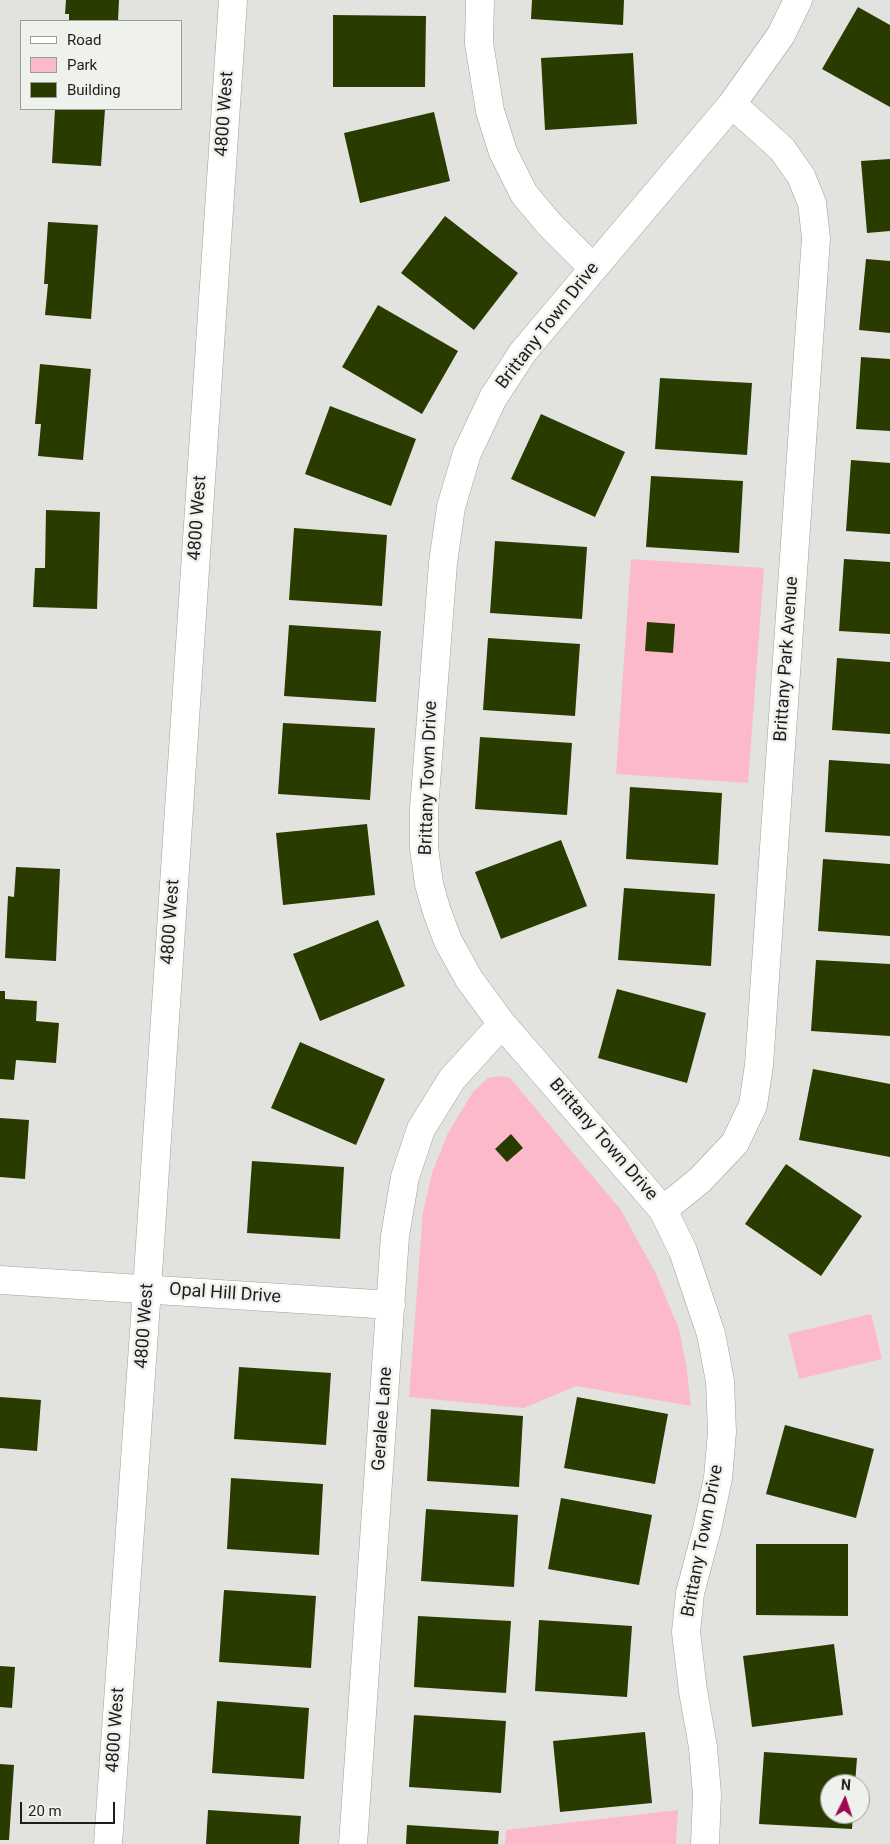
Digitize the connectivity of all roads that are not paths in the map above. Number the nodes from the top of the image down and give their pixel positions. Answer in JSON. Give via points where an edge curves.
{"nodes":[{"id":1,"x":233,"y":0,"type":"edge"},
{"id":2,"x":480,"y":0,"type":"edge"},
{"id":3,"x":798,"y":0,"type":"edge"},
{"id":4,"x":732,"y":104,"type":"junction"},
{"id":5,"x":593,"y":268,"type":"junction"},
{"id":6,"x":502,"y":1024,"type":"junction"},
{"id":7,"x":663,"y":1210,"type":"junction"},
{"id":8,"x":0,"y":1280,"type":"edge"},
{"id":9,"x":147,"y":1289,"type":"junction"},
{"id":10,"x":391,"y":1304,"type":"junction"},
{"id":11,"x":108,"y":1844,"type":"edge"},
{"id":12,"x":352,"y":1844,"type":"edge"},
{"id":13,"x":705,"y":1844,"type":"edge"}],
"edges":[{"from":1,"to":9,"type":"street","name":"4800 West"},
{"from":2,"to":5,"type":"street","via":[[479,43],[490,111],[503,152],[524,194]]},
{"from":3,"to":4,"type":"street","name":"Brittany Town Drive","via":[[781,35]]},
{"from":4,"to":5,"type":"street","name":"Brittany Town Drive"},
{"from":4,"to":7,"type":"street","name":"Brittany Park Avenue","via":[[782,149],[801,176],[812,202],[816,238],[759,1065],[753,1105],[735,1144],[700,1180]]},
{"from":5,"to":6,"type":"street","name":"Brittany Town Drive","via":[[524,352],[493,398],[467,453],[451,508],[443,563],[424,848],[429,884],[448,941],[469,979]]},
{"from":6,"to":7,"type":"street","name":"Brittany Town Drive"},
{"from":6,"to":10,"type":"street","name":"Geralee Lane","via":[[452,1079],[421,1129],[404,1185],[395,1236]]},
{"from":7,"to":13,"type":"street","name":"Brittany Town Drive","via":[[696,1287],[711,1334],[720,1381],[722,1432],[718,1478],[690,1593],[686,1632],[707,1794]]},
{"from":8,"to":9,"type":"street","name":"Opal Hill Drive"},
{"from":9,"to":10,"type":"street","name":"Opal Hill Drive"},
{"from":9,"to":11,"type":"street","name":"4800 West"},
{"from":10,"to":12,"type":"street","name":"Geralee Lane"}]}
